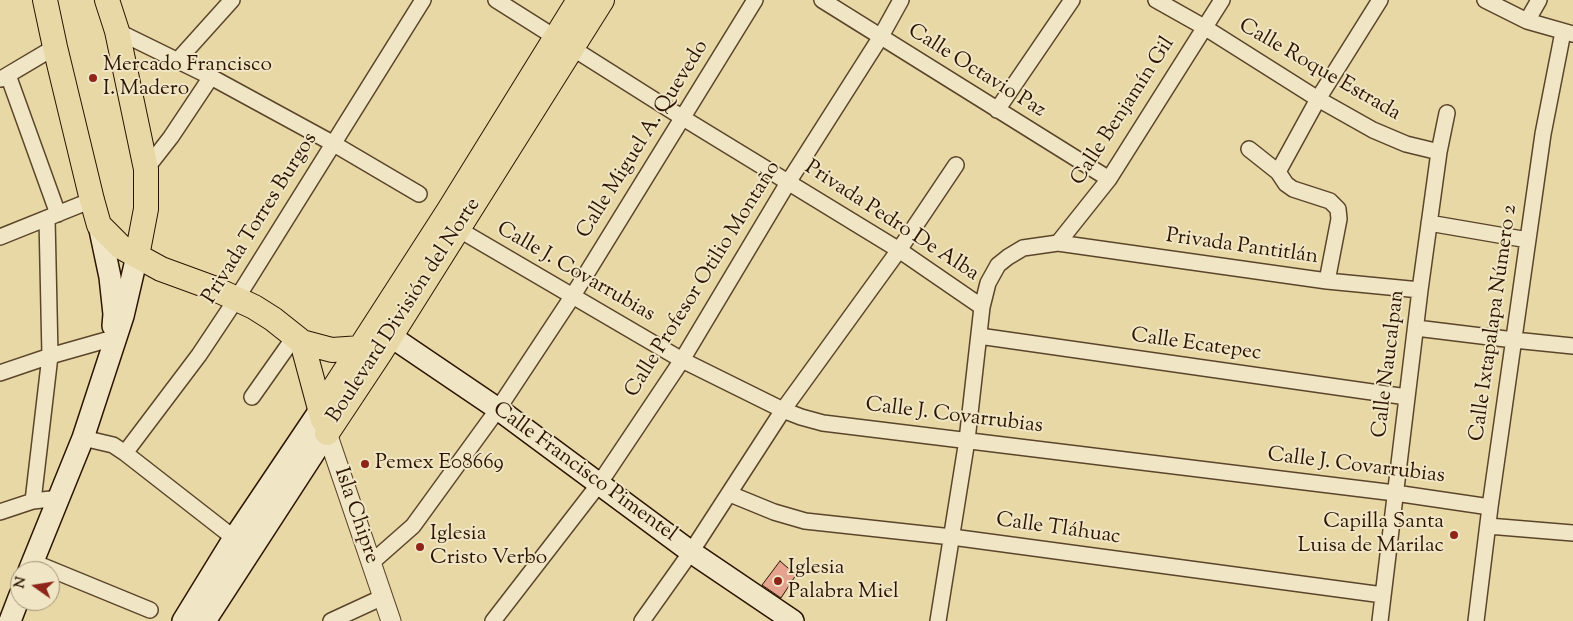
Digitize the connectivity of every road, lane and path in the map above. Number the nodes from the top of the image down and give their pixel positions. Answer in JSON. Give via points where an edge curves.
{"nodes":[{"id":1,"x":45,"y":0,"type":"edge"},
{"id":2,"x":107,"y":0,"type":"edge"},
{"id":3,"x":232,"y":0,"type":"edge"},
{"id":4,"x":423,"y":0,"type":"edge"},
{"id":5,"x":496,"y":0,"type":"edge"},
{"id":6,"x":579,"y":0,"type":"edge"},
{"id":7,"x":602,"y":0,"type":"edge"},
{"id":8,"x":755,"y":0,"type":"edge"},
{"id":9,"x":822,"y":0,"type":"edge"},
{"id":10,"x":901,"y":0,"type":"edge"},
{"id":11,"x":1072,"y":0,"type":"edge"},
{"id":12,"x":1156,"y":0,"type":"edge"},
{"id":13,"x":1222,"y":0,"type":"edge"},
{"id":14,"x":1380,"y":0,"type":"edge"},
{"id":15,"x":1485,"y":0,"type":"edge"},
{"id":16,"x":1539,"y":0,"type":"edge"},
{"id":17,"x":1527,"y":21,"type":"junction"},
{"id":18,"x":1204,"y":27,"type":"junction"},
{"id":19,"x":117,"y":31,"type":"junction"},
{"id":20,"x":1568,"y":33,"type":"edge"},
{"id":21,"x":880,"y":38,"type":"junction"},
{"id":22,"x":564,"y":43,"type":"junction"},
{"id":23,"x":55,"y":47,"type":"junction"},
{"id":24,"x":178,"y":60,"type":"junction"},
{"id":25,"x":4,"y":77,"type":"edge"},
{"id":26,"x":211,"y":77,"type":"junction"},
{"id":27,"x":1318,"y":99,"type":"junction"},
{"id":28,"x":998,"y":110,"type":"junction"},
{"id":29,"x":1447,"y":113,"type":"dead end"},
{"id":30,"x":683,"y":118,"type":"junction"},
{"id":31,"x":334,"y":144,"type":"junction"},
{"id":32,"x":1249,"y":149,"type":"dead end"},
{"id":33,"x":1439,"y":152,"type":"junction"},
{"id":34,"x":956,"y":165,"type":"dead end"},
{"id":35,"x":146,"y":169,"type":"junction"},
{"id":36,"x":1278,"y":172,"type":"junction"},
{"id":37,"x":1109,"y":179,"type":"junction"},
{"id":38,"x":789,"y":181,"type":"junction"},
{"id":39,"x":419,"y":194,"type":"dead end"},
{"id":40,"x":92,"y":200,"type":"junction"},
{"id":41,"x":52,"y":216,"type":"junction"},
{"id":42,"x":1429,"y":223,"type":"junction"},
{"id":43,"x":99,"y":225,"type":"junction"},
{"id":44,"x":458,"y":229,"type":"junction"},
{"id":45,"x":142,"y":230,"type":"junction"},
{"id":46,"x":0,"y":237,"type":"edge"},
{"id":47,"x":1528,"y":240,"type":"junction"},
{"id":48,"x":1058,"y":243,"type":"junction"},
{"id":49,"x":900,"y":250,"type":"junction"},
{"id":50,"x":137,"y":256,"type":"junction"},
{"id":51,"x":161,"y":269,"type":"junction"},
{"id":52,"x":1327,"y":281,"type":"junction"},
{"id":53,"x":1420,"y":290,"type":"junction"},
{"id":54,"x":572,"y":297,"type":"junction"},
{"id":55,"x":237,"y":298,"type":"junction"},
{"id":56,"x":982,"y":307,"type":"junction"},
{"id":57,"x":1416,"y":328,"type":"junction"},
{"id":58,"x":979,"y":336,"type":"junction"},
{"id":59,"x":298,"y":339,"type":"junction"},
{"id":60,"x":1514,"y":340,"type":"junction"},
{"id":61,"x":376,"y":341,"type":"junction"},
{"id":62,"x":113,"y":344,"type":"junction"},
{"id":63,"x":1573,"y":346,"type":"edge"},
{"id":64,"x":50,"y":356,"type":"junction"},
{"id":65,"x":682,"y":360,"type":"junction"},
{"id":66,"x":0,"y":373,"type":"edge"},
{"id":67,"x":252,"y":397,"type":"dead end"},
{"id":68,"x":1407,"y":397,"type":"junction"},
{"id":69,"x":498,"y":409,"type":"junction"},
{"id":70,"x":320,"y":410,"type":"junction"},
{"id":71,"x":783,"y":410,"type":"junction"},
{"id":72,"x":327,"y":433,"type":"junction"},
{"id":73,"x":83,"y":438,"type":"junction"},
{"id":74,"x":967,"y":440,"type":"junction"},
{"id":75,"x":125,"y":453,"type":"junction"},
{"id":76,"x":599,"y":484,"type":"junction"},
{"id":77,"x":1395,"y":493,"type":"junction"},
{"id":78,"x":730,"y":494,"type":"junction"},
{"id":79,"x":60,"y":498,"type":"junction"},
{"id":80,"x":33,"y":501,"type":"junction"},
{"id":81,"x":1490,"y":507,"type":"junction"},
{"id":82,"x":0,"y":512,"type":"edge"},
{"id":83,"x":1488,"y":526,"type":"junction"},
{"id":84,"x":1573,"y":533,"type":"edge"},
{"id":85,"x":952,"y":537,"type":"junction"},
{"id":86,"x":234,"y":538,"type":"junction"},
{"id":87,"x":692,"y":552,"type":"junction"},
{"id":88,"x":33,"y":561,"type":"edge"},
{"id":89,"x":371,"y":563,"type":"junction"},
{"id":90,"x":60,"y":577,"type":"edge"},
{"id":91,"x":1383,"y":595,"type":"junction"},
{"id":92,"x":383,"y":597,"type":"junction"},
{"id":93,"x":150,"y":610,"type":"dead end"},
{"id":94,"x":183,"y":621,"type":"edge"},
{"id":95,"x":205,"y":621,"type":"edge"},
{"id":96,"x":331,"y":621,"type":"edge"},
{"id":97,"x":392,"y":621,"type":"edge"},
{"id":98,"x":493,"y":621,"type":"edge"},
{"id":99,"x":642,"y":621,"type":"edge"},
{"id":100,"x":793,"y":621,"type":"edge"},
{"id":101,"x":938,"y":621,"type":"edge"},
{"id":102,"x":1380,"y":621,"type":"edge"},
{"id":103,"x":1476,"y":621,"type":"edge"}],
"edges":[{"from":1,"to":23,"type":"main road"},
{"from":2,"to":19,"type":"main road"},
{"from":3,"to":24,"type":"street"},
{"from":4,"to":31,"type":"street","name":"Privada Torres Burgos"},
{"from":5,"to":22,"type":"street","name":"Privada Pedro De Alba"},
{"from":6,"to":22,"type":"main road","name":"Boulevard División del Norte"},
{"from":7,"to":22,"type":"main road","name":"Boulevard División del Norte"},
{"from":8,"to":30,"type":"street","name":"Calle Miguel A. Quevedo"},
{"from":9,"to":21,"type":"street","name":"Calle Octavio Paz"},
{"from":10,"to":21,"type":"street","name":"Calle Profesor Otilio Montaño"},
{"from":11,"to":28,"type":"street"},
{"from":12,"to":18,"type":"street","name":"Calle Roque Estrada"},
{"from":13,"to":18,"type":"street","name":"Calle Benjamín Gil"},
{"from":14,"to":27,"type":"street"},
{"from":15,"to":17,"type":"street"},
{"from":16,"to":17,"type":"street"},
{"from":17,"to":20,"type":"street"},
{"from":18,"to":27,"type":"street","name":"Calle Roque Estrada"},
{"from":18,"to":37,"type":"street","name":"Calle Benjamín Gil"},
{"from":19,"to":24,"type":"street"},
{"from":19,"to":35,"type":"main road"},
{"from":20,"to":47,"type":"street","name":"Calle Ixtapalapa Número 2","via":[[1543,134]]},
{"from":21,"to":28,"type":"street","name":"Calle Octavio Paz"},
{"from":21,"to":38,"type":"street","name":"Calle Profesor Otilio Montaño"},
{"from":22,"to":30,"type":"street","name":"Privada Pedro De Alba"},
{"from":22,"to":44,"type":"main road","name":"Boulevard División del Norte"},
{"from":22,"to":61,"type":"main road","name":"Boulevard División del Norte","via":[[449,210]]},
{"from":23,"to":25,"type":"street"},
{"from":23,"to":40,"type":"main road"},
{"from":24,"to":26,"type":"street"},
{"from":25,"to":41,"type":"street"},
{"from":26,"to":31,"type":"street"},
{"from":26,"to":35,"type":"street"},
{"from":27,"to":33,"type":"street","name":"Calle Roque Estrada","via":[[1373,130]]},
{"from":27,"to":36,"type":"street"},
{"from":28,"to":37,"type":"street","name":"Calle Octavio Paz"},
{"from":29,"to":33,"type":"street","name":"Calle Naucalpan"},
{"from":30,"to":38,"type":"street","name":"Privada Pedro De Alba"},
{"from":30,"to":54,"type":"street","name":"Calle Miguel A. Quevedo"},
{"from":31,"to":39,"type":"street"},
{"from":31,"to":55,"type":"street","name":"Privada Torres Burgos"},
{"from":32,"to":36,"type":"street"},
{"from":33,"to":42,"type":"street","name":"Calle Naucalpan"},
{"from":34,"to":49,"type":"street"},
{"from":35,"to":45,"type":"main road","via":[[146,209]]},
{"from":36,"to":52,"type":"street","via":[[1292,189],[1330,201],[1338,209]]},
{"from":37,"to":48,"type":"street","name":"Calle Benjamín Gil"},
{"from":38,"to":49,"type":"street","name":"Privada Pedro De Alba"},
{"from":38,"to":65,"type":"street","name":"Calle Profesor Otilio Montaño"},
{"from":40,"to":41,"type":"street"},
{"from":40,"to":43,"type":"main road"},
{"from":41,"to":46,"type":"street"},
{"from":41,"to":64,"type":"street"},
{"from":42,"to":47,"type":"street"},
{"from":42,"to":53,"type":"street","name":"Calle Naucalpan"},
{"from":43,"to":50,"type":"main road","via":[[121,247]]},
{"from":43,"to":62,"type":"main road","via":[[113,297]]},
{"from":44,"to":54,"type":"street","name":"Calle J. Covarrubias"},
{"from":44,"to":61,"type":"main road","name":"Boulevard División del Norte"},
{"from":45,"to":50,"type":"main road"},
{"from":45,"to":51,"type":"main road","via":[[146,252]]},
{"from":47,"to":60,"type":"street","name":"Calle Ixtapalapa Número 2"},
{"from":48,"to":52,"type":"street","name":"Privada Pantitlán"},
{"from":48,"to":56,"type":"street","name":"Privada Pantitlán","via":[[1023,248],[998,265],[988,283]]},
{"from":49,"to":56,"type":"street","name":"Privada Pedro De Alba"},
{"from":49,"to":71,"type":"street"},
{"from":50,"to":51,"type":"main road"},
{"from":50,"to":62,"type":"main road"},
{"from":51,"to":55,"type":"main road"},
{"from":52,"to":53,"type":"street","name":"Privada Pantitlán"},
{"from":53,"to":57,"type":"street","name":"Calle Naucalpan"},
{"from":54,"to":65,"type":"street","name":"Calle J. Covarrubias"},
{"from":54,"to":69,"type":"street","name":"Calle Miguel A. Quevedo"},
{"from":55,"to":59,"type":"main road","via":[[273,319]]},
{"from":55,"to":75,"type":"street","name":"Privada Torres Burgos"},
{"from":56,"to":58,"type":"street","name":"Privada Pantitlán"},
{"from":57,"to":60,"type":"street"},
{"from":57,"to":68,"type":"street","name":"Calle Naucalpan"},
{"from":58,"to":68,"type":"street","name":"Calle Ecatepec"},
{"from":58,"to":74,"type":"street","name":"Privada Pantitlán"},
{"from":59,"to":61,"type":"main road","via":[[332,350]]},
{"from":59,"to":67,"type":"street"},
{"from":59,"to":70,"type":"main road"},
{"from":60,"to":63,"type":"street"},
{"from":60,"to":81,"type":"street","name":"Calle Ixtapalapa Número 2"},
{"from":61,"to":69,"type":"main road","name":"Calle Francisco Pimentel"},
{"from":61,"to":70,"type":"main road","name":"Boulevard División del Norte"},
{"from":61,"to":72,"type":"main road","name":"Boulevard División del Norte"},
{"from":62,"to":64,"type":"street"},
{"from":62,"to":73,"type":"main road"},
{"from":64,"to":66,"type":"street"},
{"from":64,"to":80,"type":"street"},
{"from":65,"to":71,"type":"street","name":"Calle J. Covarrubias"},
{"from":65,"to":76,"type":"street","name":"Calle Profesor Otilio Montaño"},
{"from":68,"to":77,"type":"street","name":"Calle Naucalpan"},
{"from":69,"to":76,"type":"main road","name":"Calle Francisco Pimentel"},
{"from":69,"to":89,"type":"street","name":"Calle Miguel A. Quevedo","via":[[413,526]]},
{"from":70,"to":72,"type":"main road","name":"Isla Chipre"},
{"from":70,"to":86,"type":"main road","name":"Boulevard División del Norte"},
{"from":71,"to":74,"type":"street","name":"Calle J. Covarrubias","via":[[824,423]]},
{"from":71,"to":78,"type":"street"},
{"from":72,"to":89,"type":"street","name":"Isla Chipre"},
{"from":72,"to":95,"type":"main road","name":"Boulevard División del Norte"},
{"from":73,"to":75,"type":"street","via":[[113,445]]},
{"from":73,"to":79,"type":"main road"},
{"from":74,"to":77,"type":"street","name":"Calle J. Covarrubias"},
{"from":74,"to":85,"type":"street","name":"Privada Pantitlán"},
{"from":75,"to":86,"type":"street"},
{"from":76,"to":87,"type":"main road","name":"Calle Francisco Pimentel"},
{"from":76,"to":98,"type":"street","name":"Calle Profesor Otilio Montaño"},
{"from":77,"to":81,"type":"street","name":"Calle J. Covarrubias"},
{"from":77,"to":91,"type":"street","name":"Calle Naucalpan"},
{"from":78,"to":85,"type":"street","name":"Calle Tláhuac","via":[[805,521]]},
{"from":78,"to":87,"type":"street"},
{"from":79,"to":80,"type":"street"},
{"from":79,"to":88,"type":"main road"},
{"from":80,"to":82,"type":"street"},
{"from":81,"to":83,"type":"street","name":"Calle Ixtapalapa Número 2"},
{"from":83,"to":84,"type":"street"},
{"from":83,"to":103,"type":"street","name":"Calle Ixtapalapa Número 2"},
{"from":85,"to":91,"type":"street","name":"Calle Tláhuac"},
{"from":85,"to":101,"type":"street","name":"Privada Pantitlán"},
{"from":86,"to":94,"type":"main road","name":"Boulevard División del Norte"},
{"from":87,"to":99,"type":"street"},
{"from":87,"to":100,"type":"main road","name":"Calle Francisco Pimentel"},
{"from":89,"to":92,"type":"street","name":"Isla Chipre"},
{"from":90,"to":93,"type":"street"},
{"from":91,"to":102,"type":"street","name":"Calle Naucalpan"},
{"from":92,"to":96,"type":"street"},
{"from":92,"to":97,"type":"street","name":"Isla Chipre"}]}
